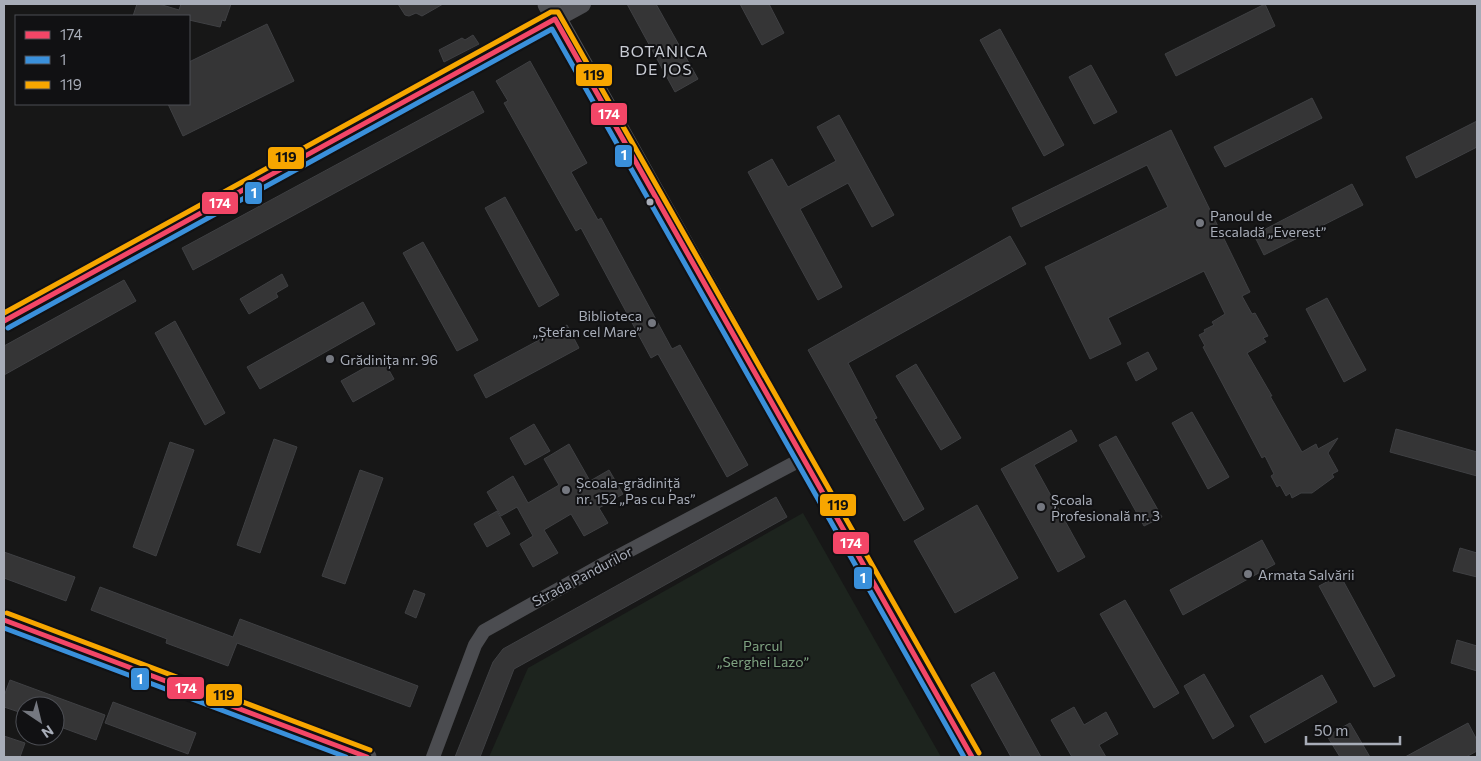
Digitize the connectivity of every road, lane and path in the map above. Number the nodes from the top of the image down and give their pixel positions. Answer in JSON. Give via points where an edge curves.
{"nodes":[{"id":1,"x":582,"y":4,"type":"edge"},
{"id":2,"x":551,"y":11,"type":"edge"},
{"id":3,"x":4,"y":321,"type":"edge"},
{"id":4,"x":802,"y":459,"type":"junction"},
{"id":5,"x":4,"y":620,"type":"edge"},
{"id":6,"x":367,"y":757,"type":"edge"},
{"id":7,"x":433,"y":757,"type":"edge"},
{"id":8,"x":972,"y":757,"type":"edge"}],
"edges":[{"from":1,"to":2,"type":"street"},
{"from":2,"to":3,"type":"street"},
{"from":2,"to":4,"type":"main road"},
{"from":4,"to":7,"type":"street","name":"Strada Pandurilor","via":[[484,631],[475,644]]},
{"from":4,"to":8,"type":"main road"},
{"from":5,"to":6,"type":"main road"}]}
